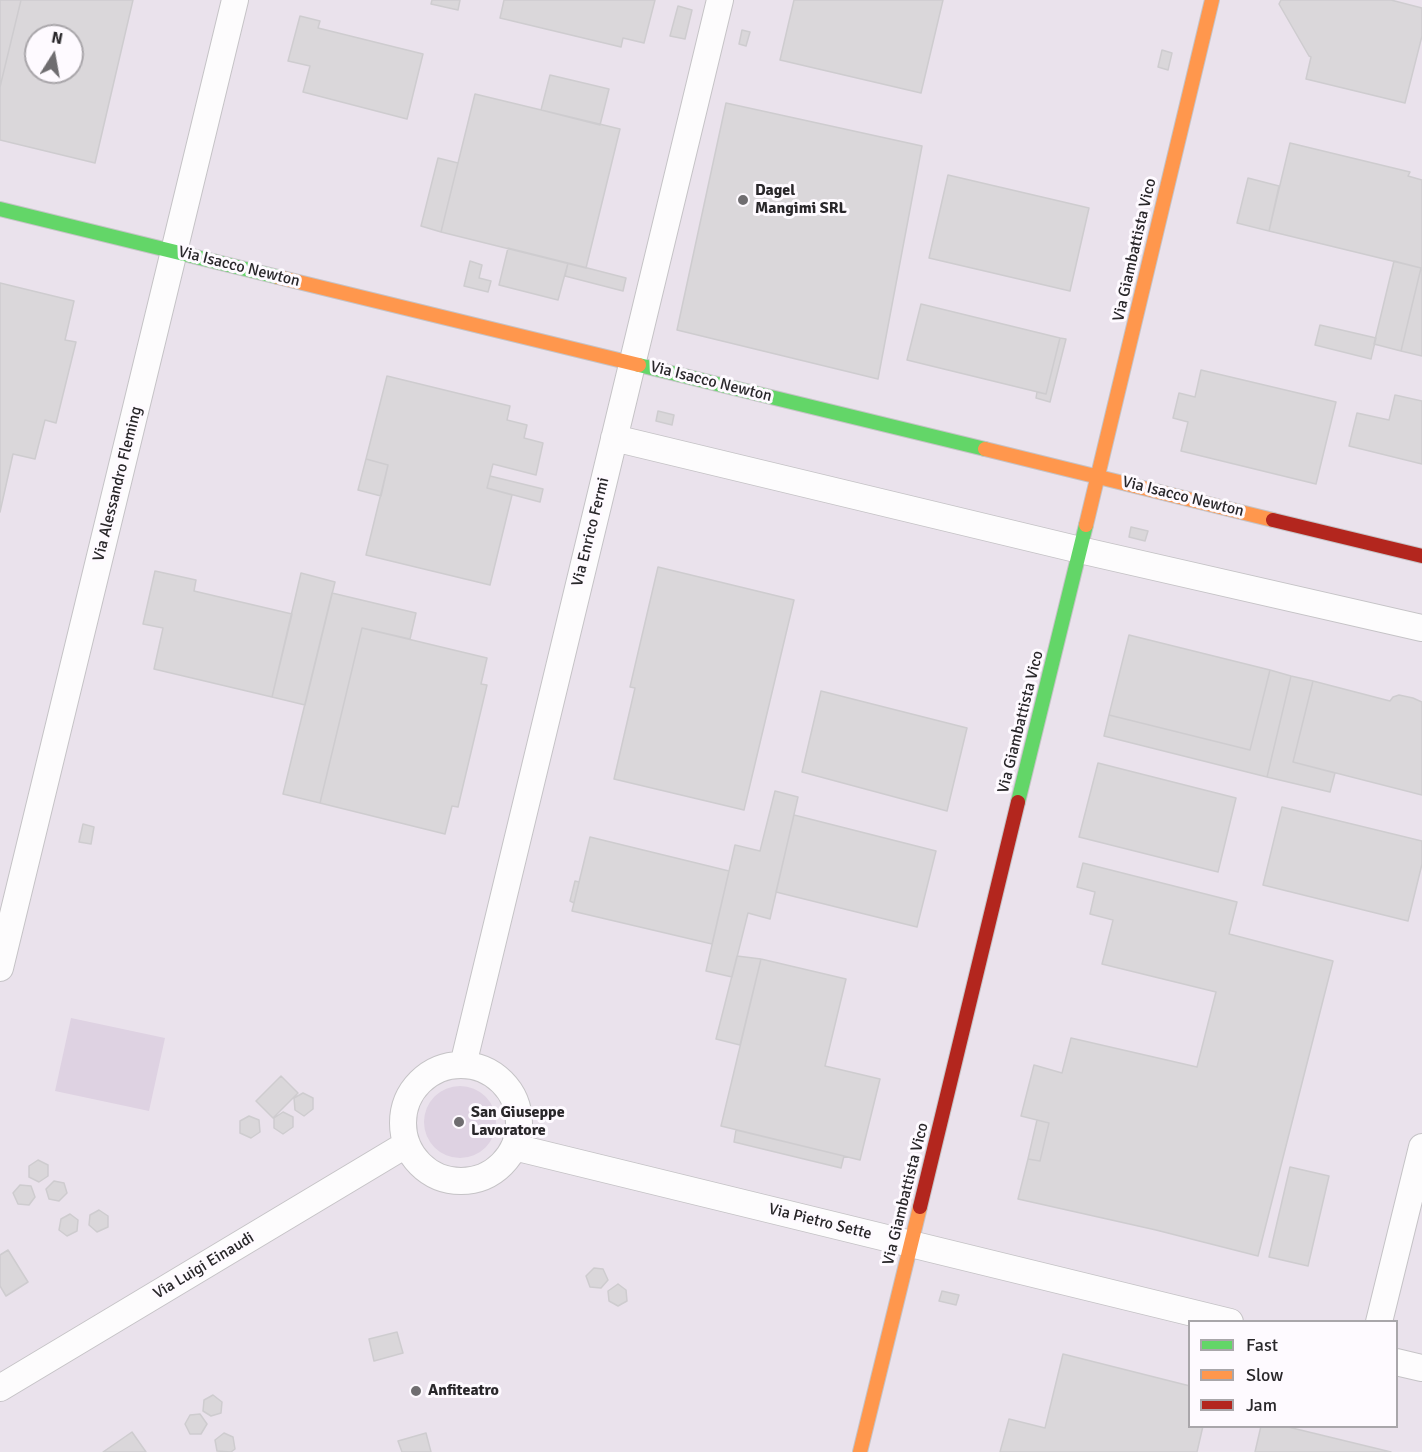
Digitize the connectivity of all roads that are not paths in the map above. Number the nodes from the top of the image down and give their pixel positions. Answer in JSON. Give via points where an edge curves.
{"nodes":[{"id":1,"x":235,"y":0,"type":"edge"},
{"id":2,"x":720,"y":0,"type":"edge"},
{"id":3,"x":1212,"y":0,"type":"edge"},
{"id":4,"x":0,"y":209,"type":"edge"},
{"id":5,"x":174,"y":252,"type":"junction"},
{"id":6,"x":632,"y":363,"type":"junction"},
{"id":7,"x":614,"y":438,"type":"junction"},
{"id":8,"x":1098,"y":476,"type":"junction"},
{"id":9,"x":1080,"y":550,"type":"junction"},
{"id":10,"x":1422,"y":556,"type":"edge"},
{"id":11,"x":1422,"y":628,"type":"edge"},
{"id":12,"x":0,"y":968,"type":"edge"},
{"id":13,"x":463,"y":1065,"type":"junction"},
{"id":14,"x":407,"y":1144,"type":"junction"},
{"id":15,"x":514,"y":1147,"type":"junction"},
{"id":16,"x":1422,"y":1147,"type":"edge"},
{"id":17,"x":911,"y":1244,"type":"junction"},
{"id":18,"x":1222,"y":1320,"type":"edge"},
{"id":19,"x":1379,"y":1320,"type":"edge"},
{"id":20,"x":1398,"y":1362,"type":"edge"},
{"id":21,"x":1422,"y":1368,"type":"edge"},
{"id":22,"x":0,"y":1388,"type":"edge"},
{"id":23,"x":860,"y":1452,"type":"edge"}],
"edges":[{"from":1,"to":5,"type":"street","name":"Via Alessandro Fleming"},
{"from":2,"to":6,"type":"street","name":"Via Enrico Fermi"},
{"from":3,"to":8,"type":"street","name":"Via Giambattista Vico"},
{"from":4,"to":5,"type":"street","name":"Via Isacco Newton"},
{"from":5,"to":6,"type":"street","name":"Via Isacco Newton"},
{"from":5,"to":12,"type":"street","name":"Via Alessandro Fleming"},
{"from":6,"to":7,"type":"street","name":"Via Enrico Fermi"},
{"from":6,"to":8,"type":"street","name":"Via Isacco Newton"},
{"from":7,"to":9,"type":"street"},
{"from":7,"to":13,"type":"street","name":"Via Enrico Fermi"},
{"from":8,"to":9,"type":"street","name":"Via Giambattista Vico"},
{"from":8,"to":10,"type":"street","name":"Via Isacco Newton"},
{"from":9,"to":11,"type":"street"},
{"from":9,"to":17,"type":"street","name":"Via Giambattista Vico"},
{"from":13,"to":14,"type":"street","via":[[444,1067],[413,1090],[405,1107],[403,1126]]},
{"from":13,"to":15,"type":"street","via":[[481,1068],[511,1092],[518,1110],[519,1129]]},
{"from":14,"to":15,"type":"street","via":[[417,1161],[450,1180],[469,1180],[487,1174],[503,1163]]},
{"from":14,"to":22,"type":"street","name":"Via Luigi Einaudi"},
{"from":15,"to":17,"type":"street","name":"Via Pietro Sette"},
{"from":16,"to":19,"type":"street"},
{"from":17,"to":18,"type":"street","name":"Via Pietro Sette"},
{"from":17,"to":23,"type":"street","name":"Via Giambattista Vico"},
{"from":20,"to":21,"type":"street"}]}
